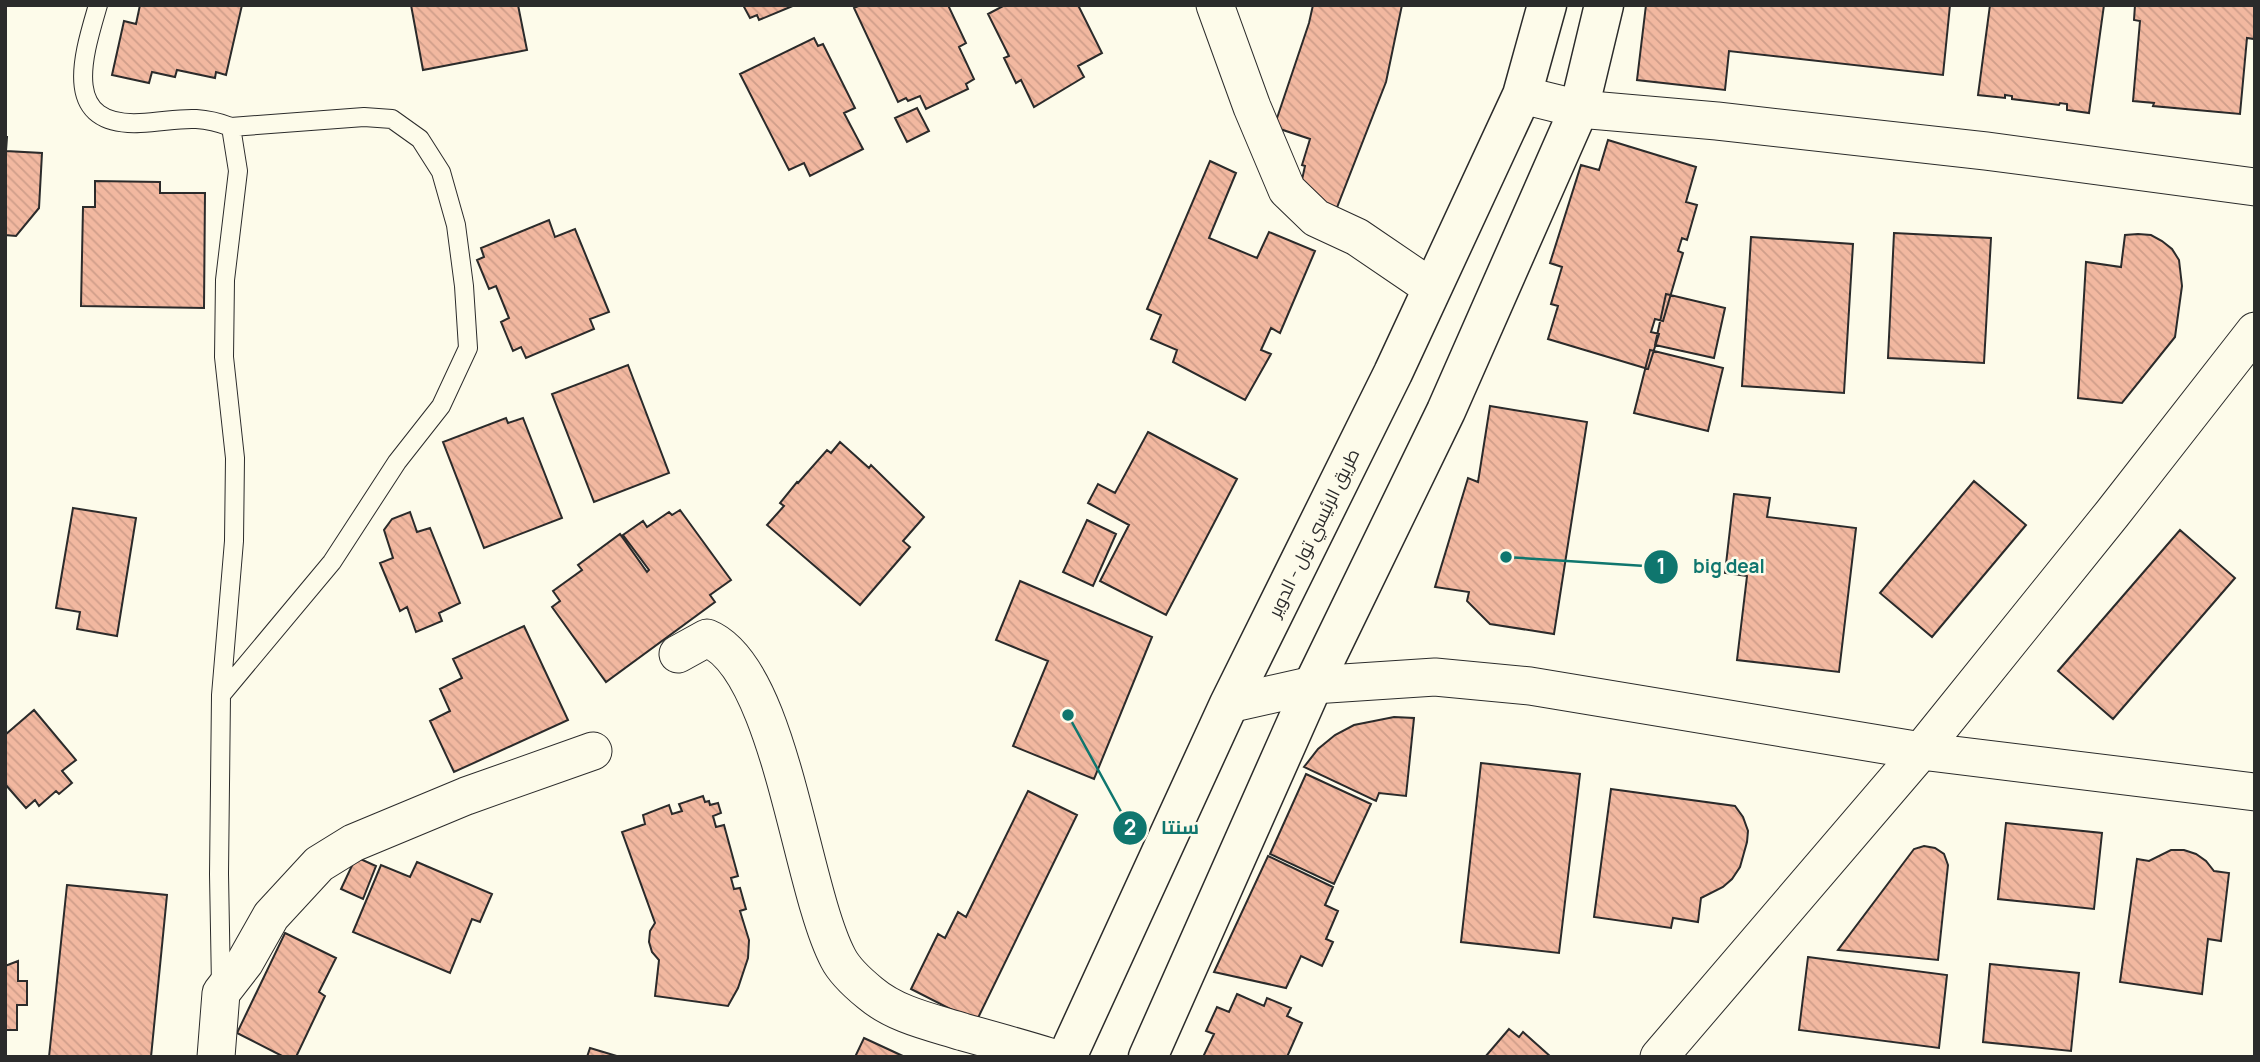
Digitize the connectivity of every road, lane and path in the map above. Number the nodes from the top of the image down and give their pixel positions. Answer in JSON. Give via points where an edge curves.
{"nodes":[{"id":1,"x":98,"y":5,"type":"edge"},
{"id":2,"x":1215,"y":5,"type":"edge"},
{"id":3,"x":1547,"y":5,"type":"edge"},
{"id":4,"x":1604,"y":5,"type":"edge"},
{"id":5,"x":1522,"y":95,"type":"junction"},
{"id":6,"x":1579,"y":109,"type":"junction"},
{"id":7,"x":231,"y":127,"type":"junction"},
{"id":8,"x":2255,"y":187,"type":"edge"},
{"id":9,"x":1432,"y":288,"type":"junction"},
{"id":10,"x":2255,"y":331,"type":"edge"},
{"id":11,"x":678,"y":654,"type":"dead end"},
{"id":12,"x":1314,"y":685,"type":"junction"},
{"id":13,"x":221,"y":695,"type":"junction"},
{"id":14,"x":1229,"y":704,"type":"junction"},
{"id":15,"x":593,"y":751,"type":"dead end"},
{"id":16,"x":1921,"y":751,"type":"junction"},
{"id":17,"x":2255,"y":792,"type":"edge"},
{"id":18,"x":221,"y":993,"type":"junction"},
{"id":19,"x":216,"y":1057,"type":"edge"},
{"id":20,"x":1050,"y":1057,"type":"edge"},
{"id":21,"x":1067,"y":1057,"type":"edge"},
{"id":22,"x":1148,"y":1057,"type":"edge"},
{"id":23,"x":1658,"y":1057,"type":"edge"}],
"edges":[{"from":1,"to":7,"type":"lane","via":[[85,50],[82,85],[91,107],[112,121],[209,119]]},
{"from":2,"to":9,"type":"street","via":[[1287,190],[1315,218],[1357,237]]},
{"from":3,"to":5,"type":"main road","name":"طريق الرئيسي تول - الدوير"},
{"from":4,"to":6,"type":"main road"},
{"from":5,"to":6,"type":"street"},
{"from":5,"to":9,"type":"main road","name":"طريق الرئيسي تول - الدوير"},
{"from":6,"to":8,"type":"street","via":[[1972,149]]},
{"from":6,"to":12,"type":"main road","via":[[1446,411]]},
{"from":7,"to":13,"type":"lane","via":[[239,171],[225,279],[224,357],[235,458],[234,541]]},
{"from":7,"to":13,"type":"lane","via":[[364,117],[392,119],[420,139],[441,172],[456,225],[468,348],[441,406],[397,461],[332,562]]},
{"from":9,"to":14,"type":"main road","name":"طريق الرئيسي تول - الدوير"},
{"from":10,"to":16,"type":"street"},
{"from":11,"to":20,"type":"street","via":[[707,638],[720,643],[751,682],[825,927],[847,969],[871,994],[907,1016]]},
{"from":12,"to":14,"type":"street"},
{"from":12,"to":16,"type":"street","via":[[1435,677],[1530,686]]},
{"from":12,"to":22,"type":"main road"},
{"from":13,"to":18,"type":"lane"},
{"from":14,"to":21,"type":"main road","name":"طريق الرئيسي تول - الدوير"},
{"from":15,"to":18,"type":"street","via":[[466,796],[353,843],[319,864],[271,916]]},
{"from":16,"to":17,"type":"street"},
{"from":16,"to":23,"type":"street"},
{"from":18,"to":19,"type":"street"}]}
